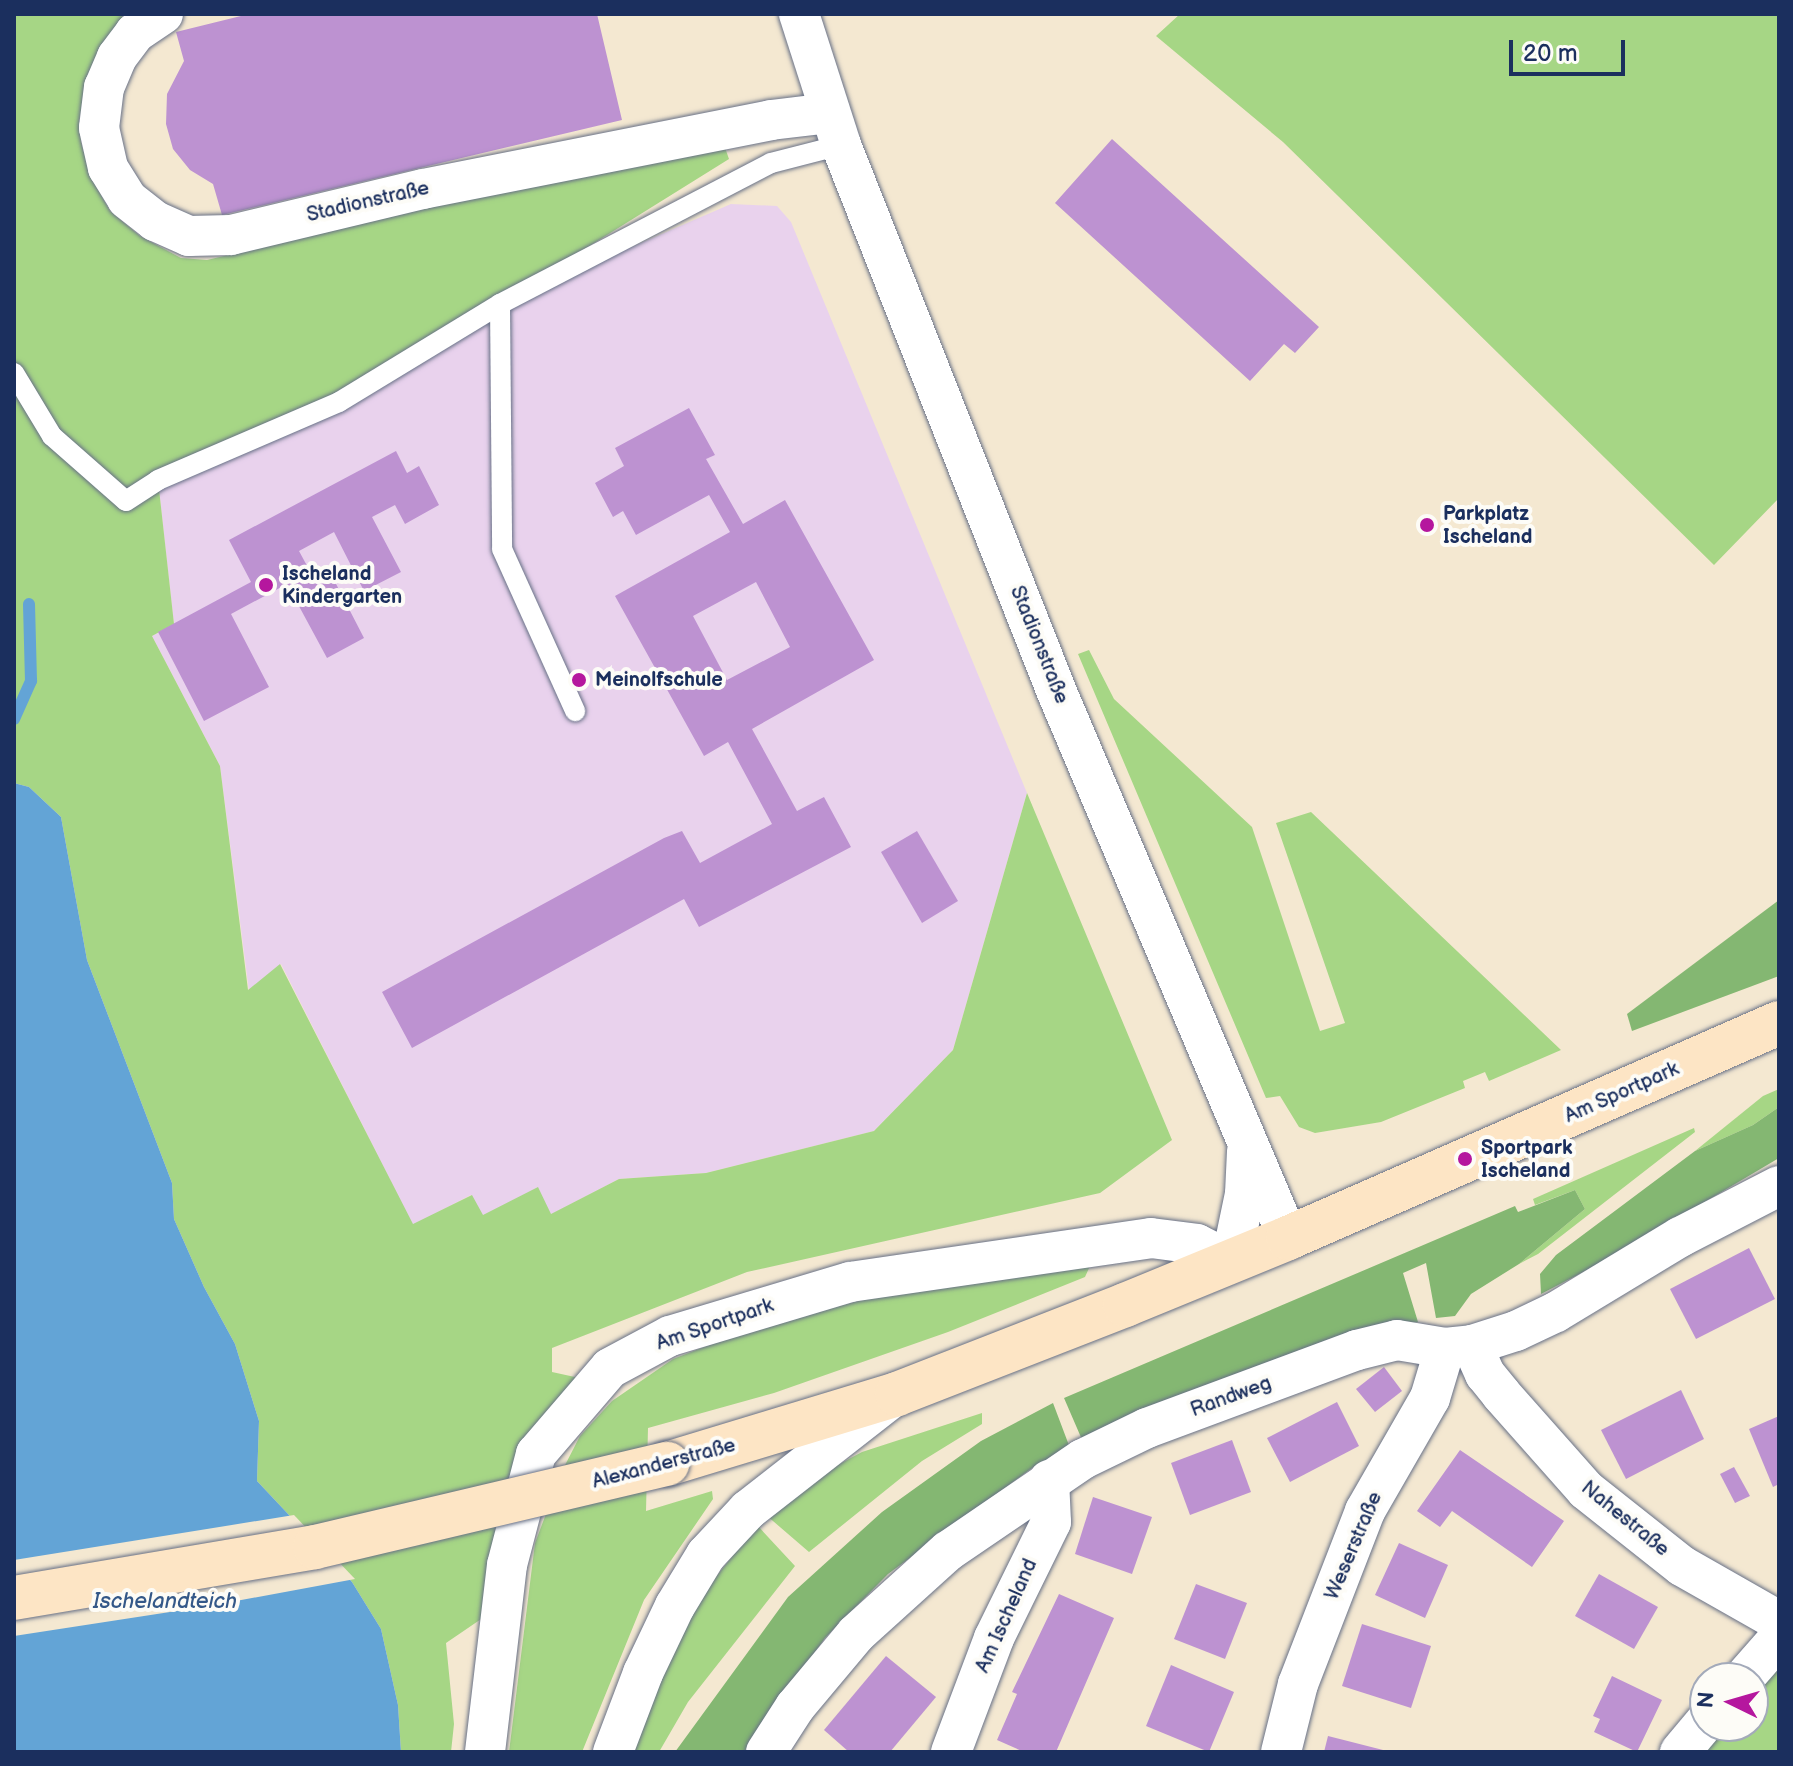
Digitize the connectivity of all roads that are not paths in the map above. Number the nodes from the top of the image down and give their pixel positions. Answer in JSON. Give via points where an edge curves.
{"nodes":[{"id":1,"x":163,"y":14,"type":"edge"},
{"id":2,"x":776,"y":14,"type":"edge"},
{"id":3,"x":799,"y":14,"type":"edge"},
{"id":4,"x":835,"y":129,"type":"junction"},
{"id":5,"x":500,"y":304,"type":"junction"},
{"id":6,"x":14,"y":373,"type":"edge"},
{"id":7,"x":575,"y":711,"type":"dead end"},
{"id":8,"x":1779,"y":1023,"type":"edge"},
{"id":9,"x":1247,"y":1141,"type":"junction"},
{"id":10,"x":1779,"y":1186,"type":"edge"},
{"id":11,"x":1288,"y":1238,"type":"junction"},
{"id":12,"x":1231,"y":1261,"type":"junction"},
{"id":13,"x":1459,"y":1346,"type":"junction"},
{"id":14,"x":897,"y":1394,"type":"junction"},
{"id":15,"x":1049,"y":1480,"type":"junction"},
{"id":16,"x":14,"y":1598,"type":"edge"},
{"id":17,"x":1779,"y":1621,"type":"edge"},
{"id":18,"x":1779,"y":1638,"type":"edge"},
{"id":19,"x":1758,"y":1662,"type":"edge"},
{"id":20,"x":485,"y":1752,"type":"edge"},
{"id":21,"x":613,"y":1752,"type":"edge"},
{"id":22,"x":766,"y":1752,"type":"edge"},
{"id":23,"x":951,"y":1752,"type":"edge"},
{"id":24,"x":1281,"y":1752,"type":"edge"}],
"edges":[{"from":1,"to":4,"type":"street","name":"Stadionstraße","via":[[135,33],[117,57],[104,87],[99,128],[108,168],[127,199],[155,221],[189,236],[231,235],[409,192],[771,120]]},
{"from":2,"to":4,"type":"street","name":"Stadionstraße"},
{"from":3,"to":4,"type":"street","name":"Stadionstraße"},
{"from":4,"to":5,"type":"lane"},
{"from":4,"to":9,"type":"street","name":"Stadionstraße","via":[[1056,690]]},
{"from":5,"to":6,"type":"lane","via":[[339,402],[158,480],[126,501],[52,436]]},
{"from":5,"to":7,"type":"lane","via":[[502,549]]},
{"from":8,"to":11,"type":"main road","name":"Am Sportpark"},
{"from":9,"to":11,"type":"street","name":"Stadionstraße"},
{"from":9,"to":12,"type":"street","name":"Stadionstraße","via":[[1245,1194]]},
{"from":10,"to":13,"type":"street","name":"Randweg","via":[[1680,1237],[1556,1312],[1516,1331]]},
{"from":11,"to":12,"type":"main road","name":"Alexanderstraße"},
{"from":12,"to":14,"type":"main road","name":"Alexanderstraße"},
{"from":12,"to":20,"type":"street","name":"Am Sportpark","via":[[1197,1244],[1151,1238],[850,1282],[670,1336],[610,1368],[536,1454],[507,1565]]},
{"from":13,"to":15,"type":"street","name":"Randweg","via":[[1397,1340],[1357,1350],[1147,1428]]},
{"from":13,"to":17,"type":"street","name":"Nahestraße","via":[[1586,1490],[1682,1566]]},
{"from":13,"to":24,"type":"street","name":"Weserstraße","via":[[1365,1511],[1298,1684]]},
{"from":14,"to":16,"type":"main road","name":"Alexanderstraße","bridge":true,"via":[[667,1464],[315,1547]]},
{"from":14,"to":21,"type":"street","via":[[748,1510],[706,1555],[643,1673]]},
{"from":15,"to":22,"type":"street","name":"Randweg","via":[[948,1551],[856,1634],[795,1707]]},
{"from":15,"to":23,"type":"street","name":"Am Ischeland","via":[[1051,1522],[994,1638]]},
{"from":18,"to":19,"type":"street"}]}
